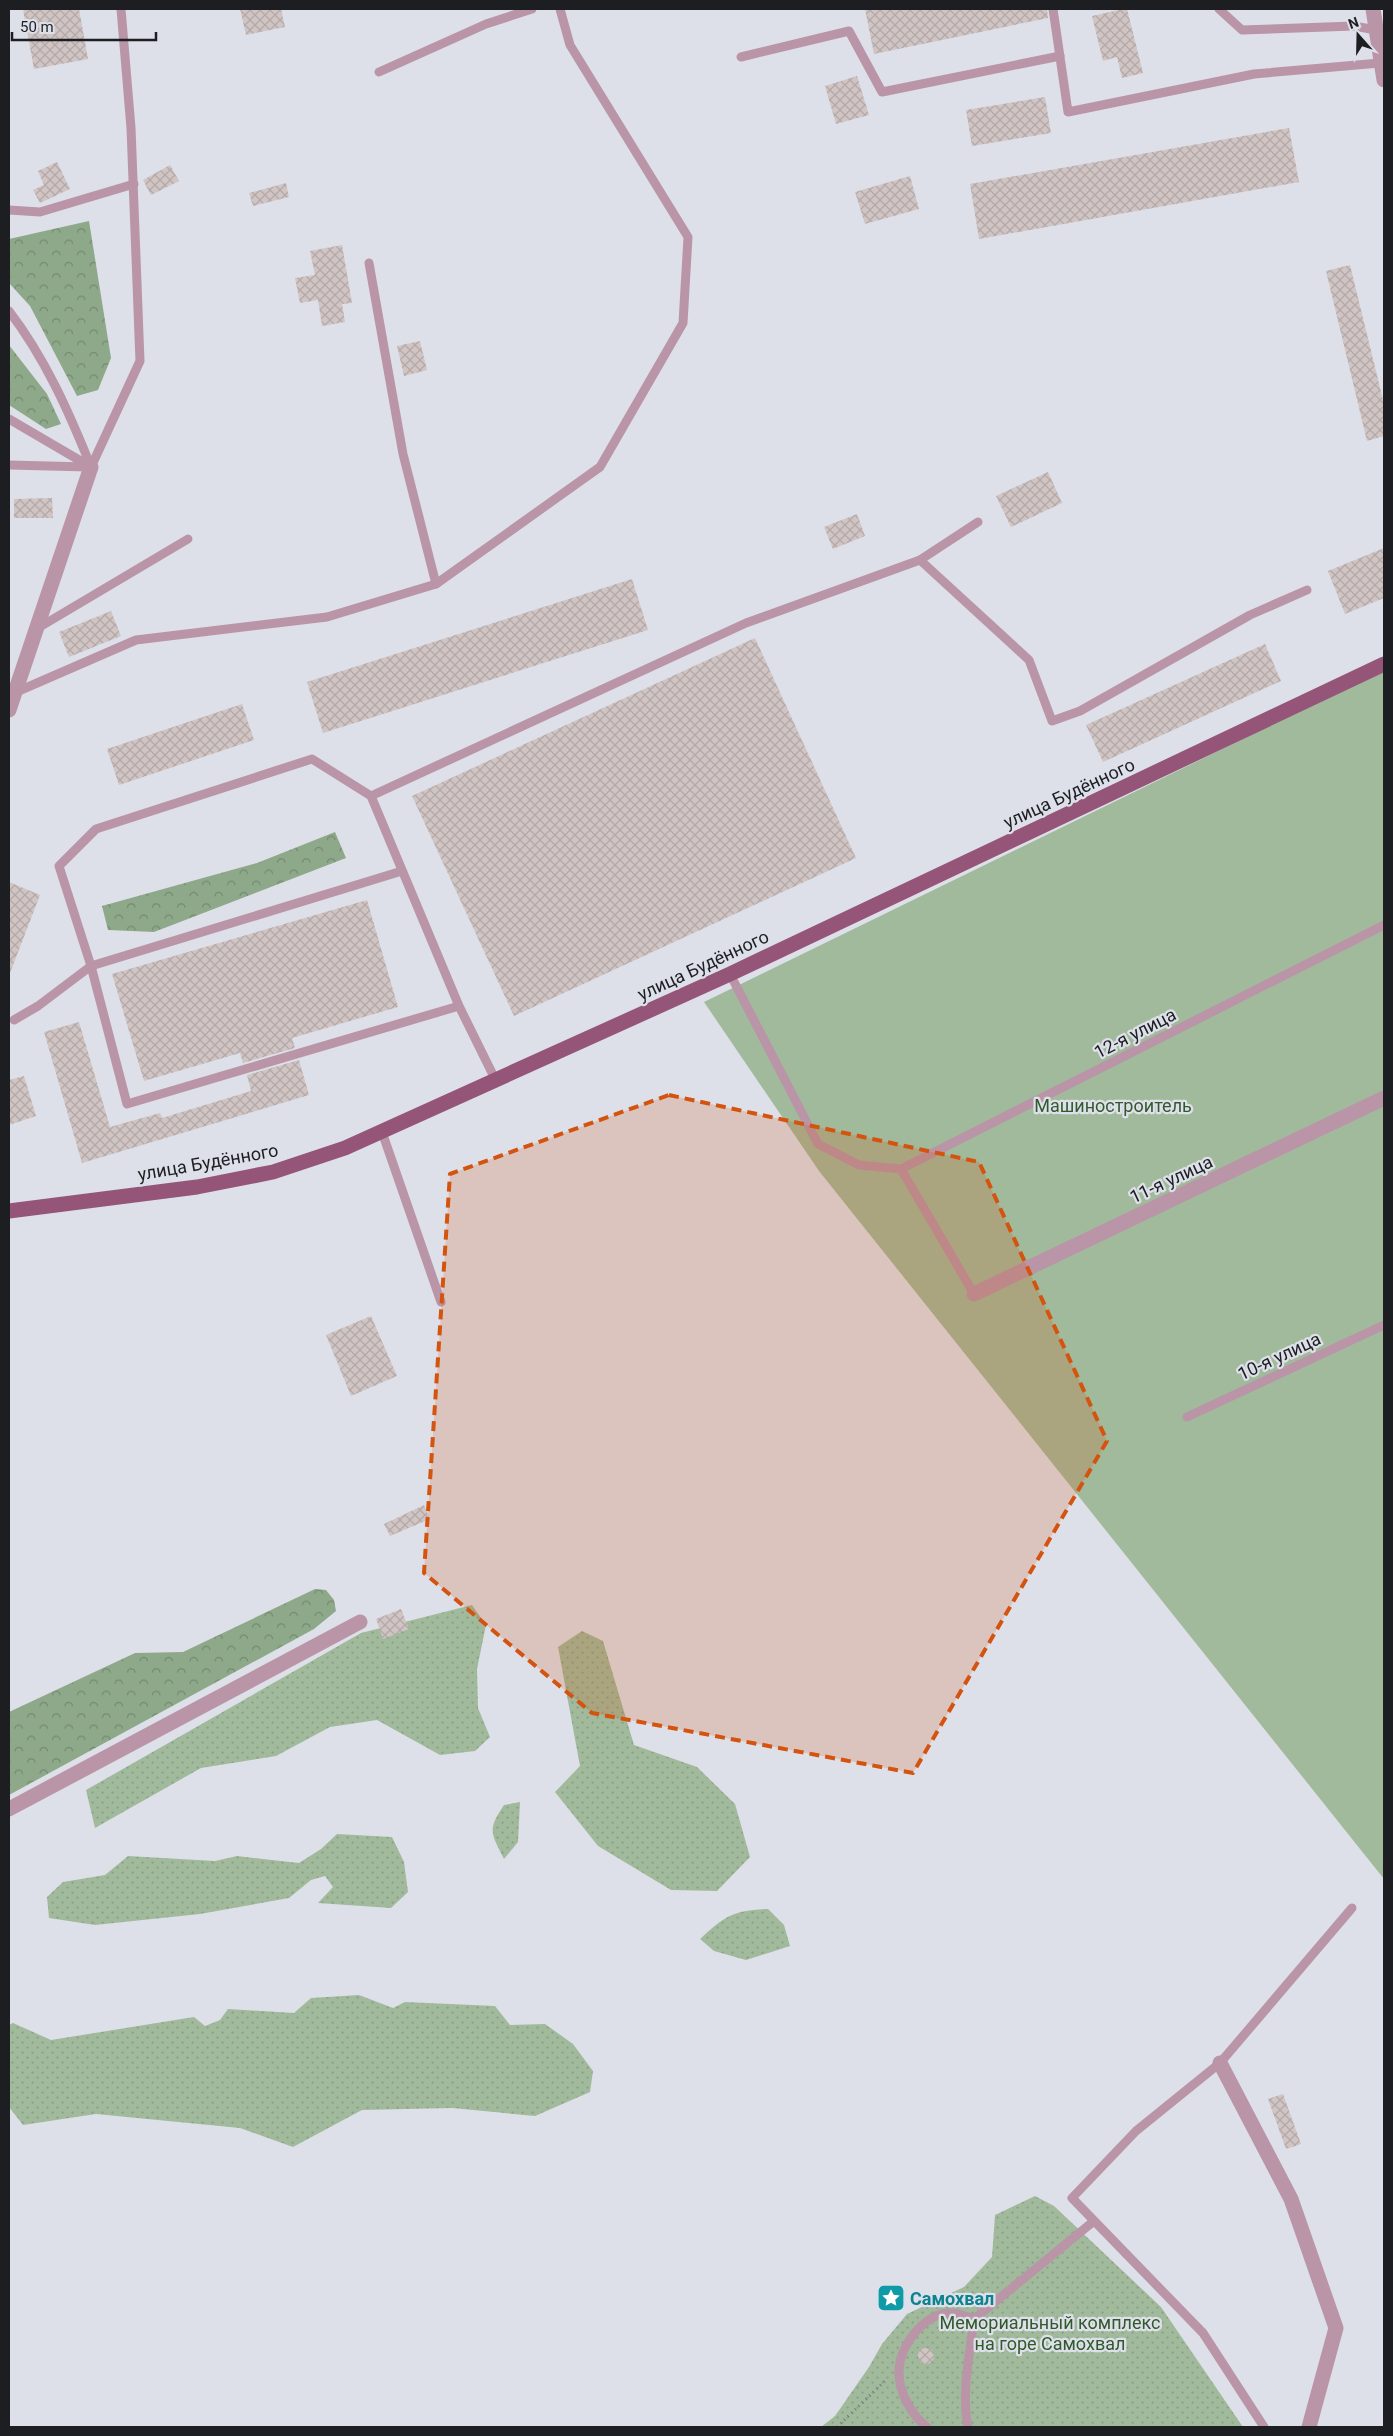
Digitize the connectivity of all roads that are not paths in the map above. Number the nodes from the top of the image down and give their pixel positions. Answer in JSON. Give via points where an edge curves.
{"nodes":[{"id":1,"x":121,"y":9,"type":"edge"},
{"id":2,"x":532,"y":9,"type":"edge"},
{"id":3,"x":560,"y":9,"type":"edge"},
{"id":4,"x":1053,"y":9,"type":"edge"},
{"id":5,"x":1219,"y":9,"type":"edge"},
{"id":6,"x":1373,"y":9,"type":"edge"},
{"id":7,"x":1376,"y":30,"type":"junction"},
{"id":8,"x":1060,"y":56,"type":"junction"},
{"id":9,"x":741,"y":57,"type":"dead end"},
{"id":10,"x":1380,"y":63,"type":"junction"},
{"id":11,"x":379,"y":72,"type":"dead end"},
{"id":12,"x":1384,"y":80,"type":"edge"},
{"id":13,"x":134,"y":184,"type":"junction"},
{"id":14,"x":9,"y":210,"type":"edge"},
{"id":15,"x":369,"y":263,"type":"dead end"},
{"id":16,"x":9,"y":312,"type":"edge"},
{"id":17,"x":9,"y":419,"type":"edge"},
{"id":18,"x":9,"y":465,"type":"edge"},
{"id":19,"x":91,"y":467,"type":"junction"},
{"id":20,"x":978,"y":522,"type":"dead end"},
{"id":21,"x":188,"y":539,"type":"dead end"},
{"id":22,"x":920,"y":560,"type":"junction"},
{"id":23,"x":436,"y":584,"type":"junction"},
{"id":24,"x":1307,"y":590,"type":"dead end"},
{"id":25,"x":35,"y":630,"type":"junction"},
{"id":26,"x":1384,"y":664,"type":"edge"},
{"id":27,"x":12,"y":690,"type":"edge"},
{"id":28,"x":9,"y":710,"type":"edge"},
{"id":29,"x":371,"y":796,"type":"junction"},
{"id":30,"x":402,"y":871,"type":"junction"},
{"id":31,"x":1384,"y":925,"type":"edge"},
{"id":32,"x":91,"y":966,"type":"junction"},
{"id":33,"x":730,"y":974,"type":"junction"},
{"id":34,"x":459,"y":1006,"type":"junction"},
{"id":35,"x":14,"y":1020,"type":"dead end"},
{"id":36,"x":496,"y":1081,"type":"junction"},
{"id":37,"x":1384,"y":1098,"type":"edge"},
{"id":38,"x":382,"y":1132,"type":"junction"},
{"id":39,"x":901,"y":1169,"type":"junction"},
{"id":40,"x":9,"y":1211,"type":"edge"},
{"id":41,"x":974,"y":1294,"type":"joint"},
{"id":42,"x":441,"y":1302,"type":"dead end"},
{"id":43,"x":1384,"y":1325,"type":"edge"},
{"id":44,"x":1187,"y":1417,"type":"dead end"},
{"id":45,"x":360,"y":1622,"type":"dead end"},
{"id":46,"x":9,"y":1809,"type":"edge"},
{"id":47,"x":1352,"y":1908,"type":"dead end"},
{"id":48,"x":1220,"y":2063,"type":"junction"},
{"id":49,"x":1094,"y":2221,"type":"junction"},
{"id":50,"x":974,"y":2318,"type":"junction"},
{"id":51,"x":927,"y":2427,"type":"edge"},
{"id":52,"x":968,"y":2427,"type":"edge"},
{"id":53,"x":1264,"y":2427,"type":"edge"},
{"id":54,"x":1309,"y":2427,"type":"edge"}],
"edges":[{"from":1,"to":13,"type":"lane"},
{"from":2,"to":11,"type":"lane","via":[[486,24]]},
{"from":3,"to":23,"type":"lane","via":[[570,45],[688,237],[683,323],[600,467]]},
{"from":4,"to":8,"type":"lane"},
{"from":5,"to":7,"type":"lane","via":[[1242,30],[1354,26]]},
{"from":6,"to":7,"type":"street"},
{"from":7,"to":10,"type":"street"},
{"from":8,"to":9,"type":"lane","via":[[882,92],[849,31]]},
{"from":8,"to":10,"type":"lane","via":[[1068,112],[1254,74]]},
{"from":10,"to":12,"type":"street"},
{"from":13,"to":14,"type":"lane","via":[[40,212]]},
{"from":13,"to":19,"type":"lane","via":[[140,361]]},
{"from":15,"to":23,"type":"lane","via":[[404,454]]},
{"from":16,"to":19,"type":"lane","via":[[27,336],[68,411]]},
{"from":17,"to":19,"type":"lane"},
{"from":18,"to":19,"type":"lane"},
{"from":19,"to":25,"type":"street"},
{"from":20,"to":22,"type":"lane"},
{"from":21,"to":25,"type":"lane"},
{"from":22,"to":24,"type":"lane","via":[[1029,660],[1052,721],[1080,711],[1250,615]]},
{"from":22,"to":29,"type":"lane","via":[[746,623]]},
{"from":23,"to":27,"type":"lane","via":[[327,617],[136,640]]},
{"from":25,"to":27,"type":"street"},
{"from":26,"to":33,"type":"main road","name":"улица Будённого"},
{"from":27,"to":28,"type":"street"},
{"from":29,"to":30,"type":"lane"},
{"from":29,"to":32,"type":"lane","via":[[312,759],[96,829],[59,866]]},
{"from":30,"to":32,"type":"lane"},
{"from":30,"to":34,"type":"lane"},
{"from":31,"to":39,"type":"lane","name":"12-я улица"},
{"from":32,"to":34,"type":"lane","via":[[127,1104]]},
{"from":32,"to":35,"type":"lane"},
{"from":33,"to":36,"type":"main road","name":"улица Будённого"},
{"from":33,"to":39,"type":"lane","via":[[818,1144],[859,1165]]},
{"from":34,"to":36,"type":"lane"},
{"from":36,"to":38,"type":"main road","name":"улица Будённого"},
{"from":37,"to":41,"type":"street","name":"11-я улица"},
{"from":38,"to":40,"type":"main road","name":"улица Будённого","via":[[273,1172],[197,1187]]},
{"from":38,"to":42,"type":"lane"},
{"from":39,"to":41,"type":"lane"},
{"from":43,"to":44,"type":"lane","name":"10-я улица"},
{"from":45,"to":46,"type":"street"},
{"from":47,"to":48,"type":"lane"},
{"from":48,"to":49,"type":"lane","via":[[1136,2132],[1072,2198]]},
{"from":48,"to":54,"type":"street","via":[[1291,2199],[1336,2328]]},
{"from":49,"to":50,"type":"lane"},
{"from":49,"to":53,"type":"lane","via":[[1203,2333]]},
{"from":50,"to":51,"type":"lane","via":[[952,2312],[939,2314],[924,2323],[903,2352],[899,2371],[906,2401]]},
{"from":50,"to":52,"type":"lane","via":[[967,2384]]}]}
